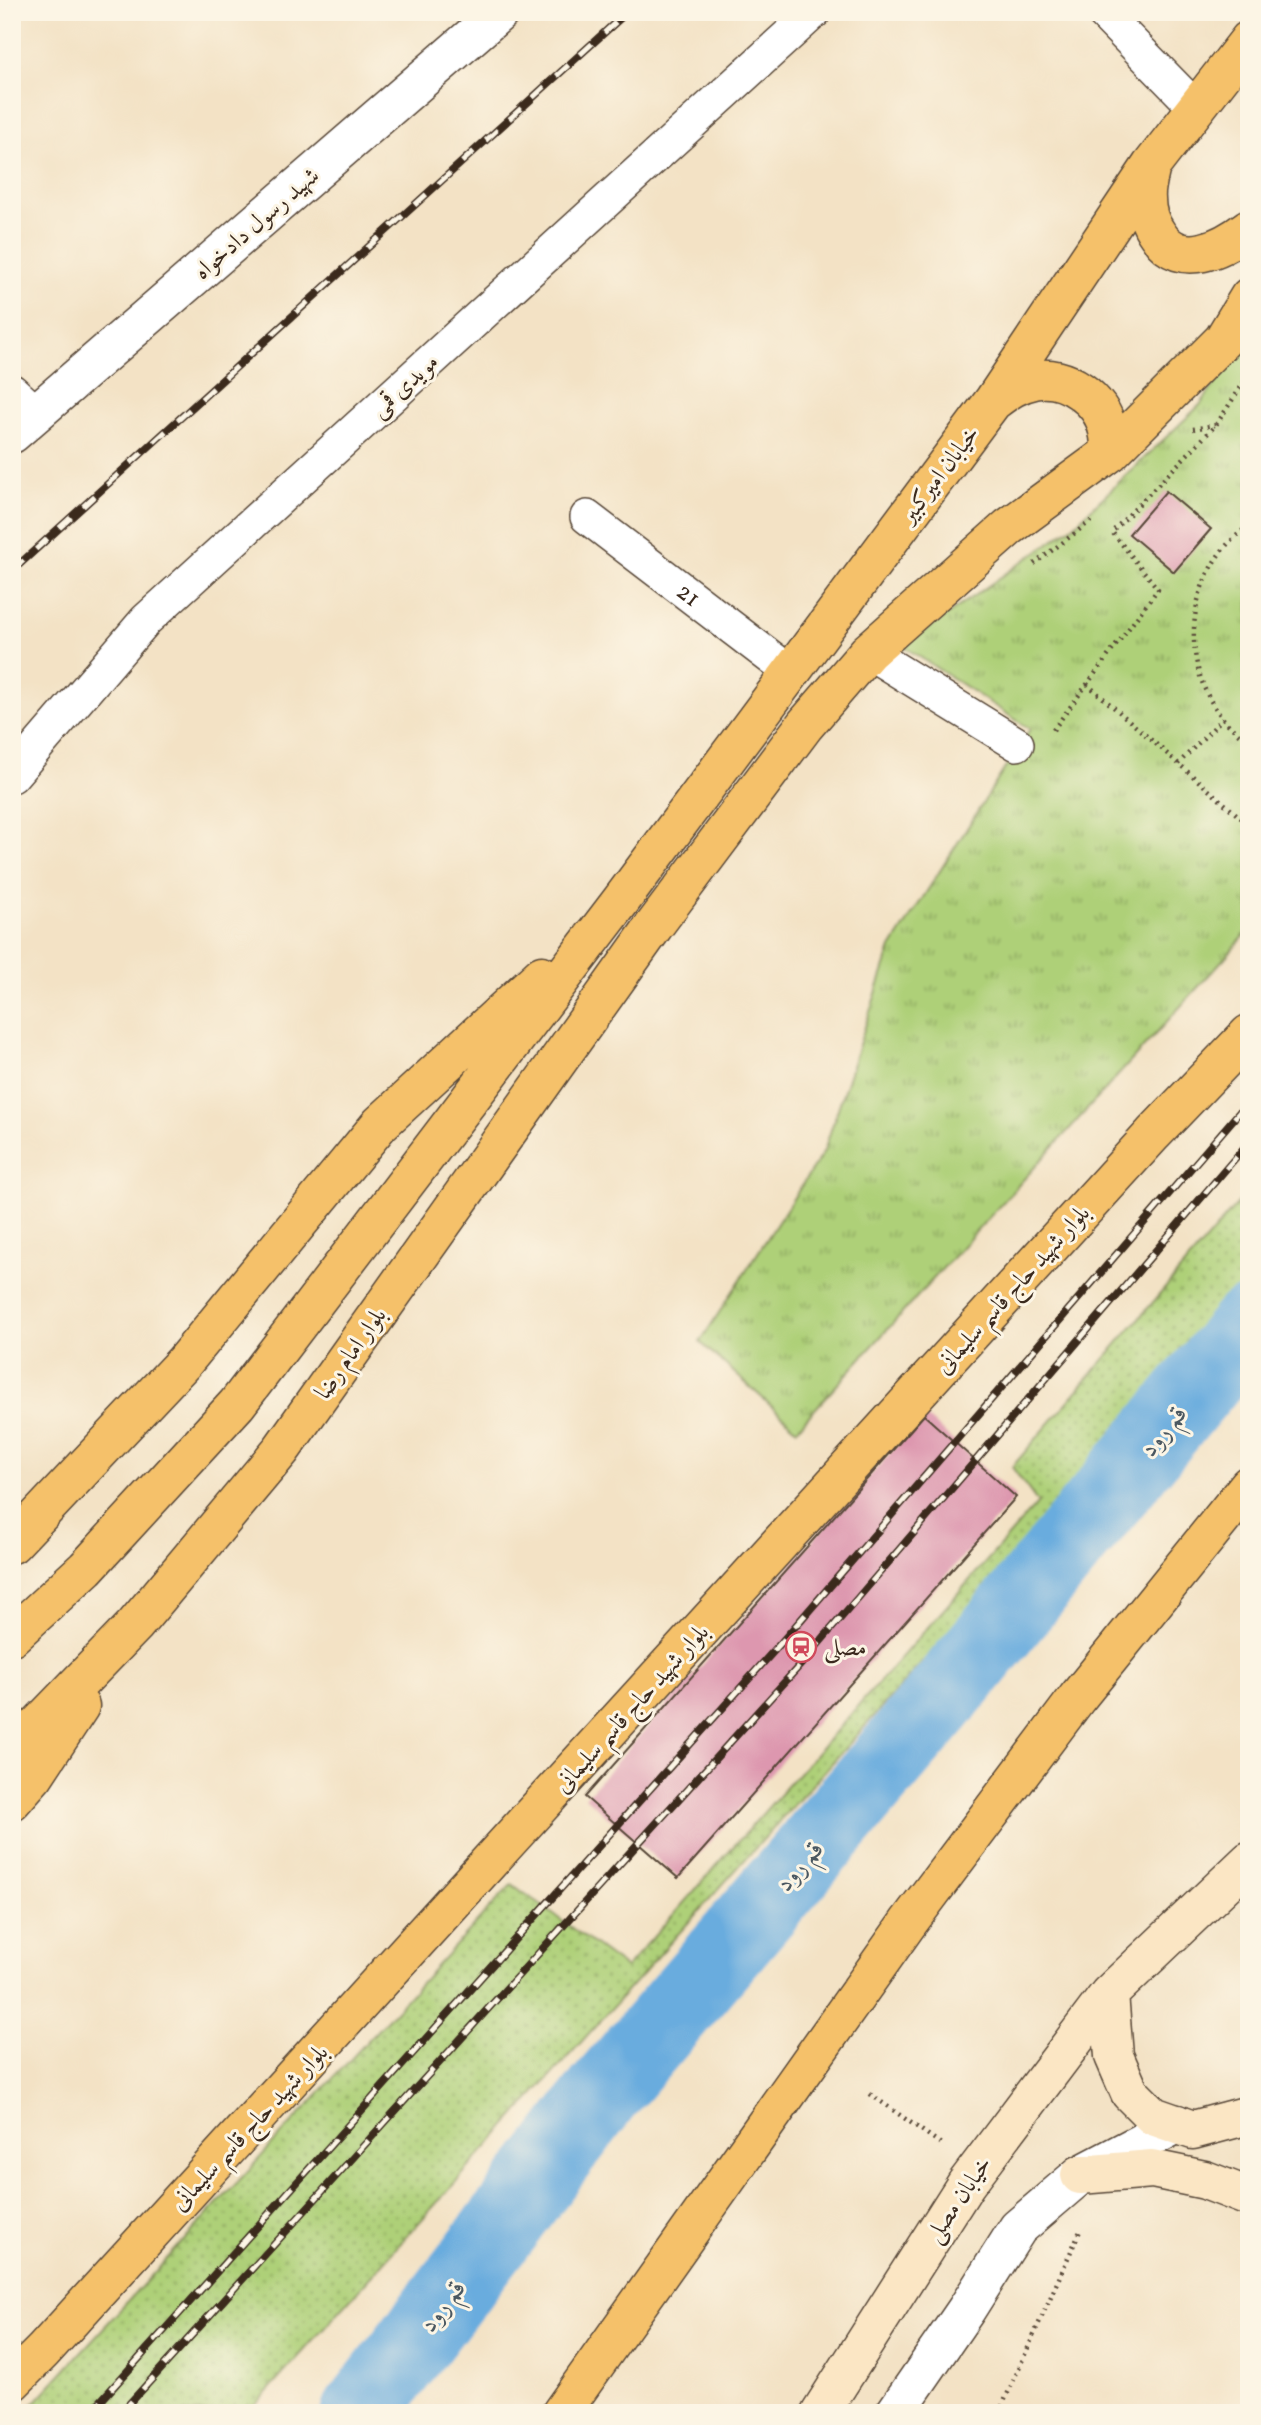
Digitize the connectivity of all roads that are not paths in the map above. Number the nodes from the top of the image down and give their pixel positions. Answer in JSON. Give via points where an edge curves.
{"nodes":[{"id":1,"x":500,"y":12,"type":"edge"},
{"id":2,"x":814,"y":12,"type":"edge"},
{"id":3,"x":1102,"y":12,"type":"edge"},
{"id":4,"x":1249,"y":40,"type":"edge"},
{"id":5,"x":1196,"y":108,"type":"junction"},
{"id":6,"x":1151,"y":166,"type":"junction"},
{"id":7,"x":1249,"y":228,"type":"edge"},
{"id":8,"x":1249,"y":297,"type":"edge"},
{"id":9,"x":994,"y":400,"type":"junction"},
{"id":10,"x":20,"y":413,"type":"edge"},
{"id":11,"x":1110,"y":453,"type":"junction"},
{"id":12,"x":587,"y":517,"type":"dead end"},
{"id":13,"x":868,"y":652,"type":"junction"},
{"id":14,"x":790,"y":671,"type":"junction"},
{"id":15,"x":1017,"y":744,"type":"road end"},
{"id":16,"x":12,"y":776,"type":"edge"},
{"id":17,"x":620,"y":902,"type":"junction"},
{"id":18,"x":1249,"y":1034,"type":"edge"},
{"id":19,"x":1249,"y":1485,"type":"edge"},
{"id":20,"x":12,"y":1544,"type":"edge"},
{"id":21,"x":135,"y":1625,"type":"junction"},
{"id":22,"x":12,"y":1636,"type":"edge"},
{"id":23,"x":12,"y":1752,"type":"edge"},
{"id":24,"x":12,"y":1801,"type":"edge"},
{"id":25,"x":1249,"y":1861,"type":"edge"},
{"id":26,"x":1109,"y":1994,"type":"junction"},
{"id":27,"x":1249,"y":2115,"type":"edge"},
{"id":28,"x":1185,"y":2127,"type":"junction"},
{"id":29,"x":1080,"y":2175,"type":"junction"},
{"id":30,"x":1249,"y":2190,"type":"edge"},
{"id":31,"x":1249,"y":2197,"type":"edge"},
{"id":32,"x":28,"y":2353,"type":"edge"},
{"id":33,"x":12,"y":2382,"type":"edge"},
{"id":34,"x":561,"y":2413,"type":"edge"},
{"id":35,"x":820,"y":2413,"type":"edge"},
{"id":36,"x":895,"y":2413,"type":"edge"}],
"edges":[{"from":1,"to":10,"type":"street","name":"شهید رسول دادخواه"},
{"from":2,"to":16,"type":"street","name":"مویدی قمی","via":[[146,620]]},
{"from":3,"to":5,"type":"street"},
{"from":4,"to":5,"type":"main road","name":"خیابان امیرکبیر"},
{"from":5,"to":6,"type":"main road","name":"خیابان امیرکبیر"},
{"from":6,"to":7,"type":"main road","via":[[1146,198],[1150,223],[1163,244],[1181,253],[1203,253],[1229,243]]},
{"from":6,"to":9,"type":"main road","name":"خیابان امیرکبیر"},
{"from":8,"to":11,"type":"main road","via":[[1223,340]]},
{"from":9,"to":11,"type":"main road","via":[[1036,379],[1059,381],[1082,391],[1098,407],[1108,429]]},
{"from":9,"to":14,"type":"main road","name":"خیابان امیرکبیر"},
{"from":11,"to":13,"type":"main road","via":[[1009,527]]},
{"from":12,"to":14,"type":"street","name":"21"},
{"from":13,"to":15,"type":"street"},
{"from":13,"to":21,"type":"main road","name":"بلوار امام رضا","via":[[805,725],[654,926],[281,1450]]},
{"from":14,"to":17,"type":"main road","name":"خیابان امیرکبیر"},
{"from":17,"to":20,"type":"main road","via":[[380,1124],[184,1362]]},
{"from":17,"to":22,"type":"main road","via":[[237,1404],[86,1568]]},
{"from":18,"to":32,"type":"main road","name":"بلوار شهید حاج قاسم سلیمانی"},
{"from":19,"to":34,"type":"main road","via":[[1077,1698],[908,1923]]},
{"from":21,"to":23,"type":"main road","name":"بلوار امام رضا"},
{"from":21,"to":24,"type":"main road","via":[[34,1776]]},
{"from":25,"to":26,"type":"main road","name":"خیابان مصلی"},
{"from":26,"to":28,"type":"main road","via":[[1114,2056],[1130,2093],[1153,2116]]},
{"from":26,"to":35,"type":"main road","name":"خیابان مصلی","via":[[966,2184]]},
{"from":27,"to":28,"type":"main road"},
{"from":28,"to":29,"type":"street"},
{"from":28,"to":30,"type":"main road"},
{"from":29,"to":31,"type":"main road","via":[[1152,2169],[1205,2180]]},
{"from":29,"to":36,"type":"street","via":[[1018,2228]]},
{"from":32,"to":33,"type":"main road","name":"بلوار شهید حاج قاسم سلیمانی"}]}
